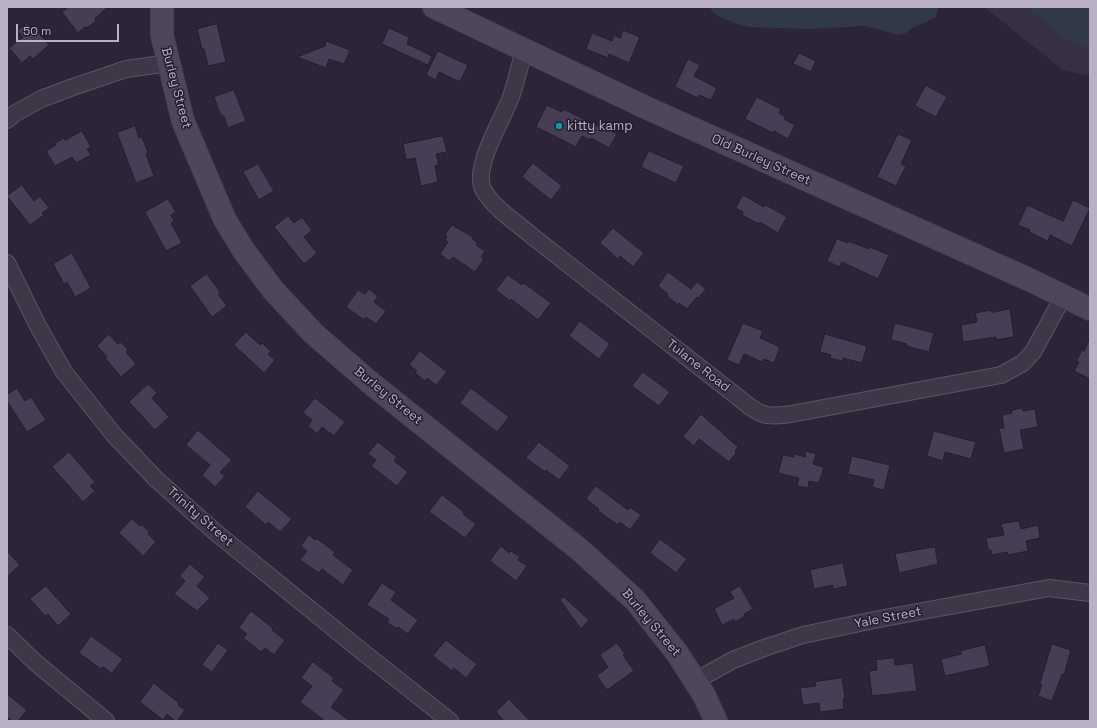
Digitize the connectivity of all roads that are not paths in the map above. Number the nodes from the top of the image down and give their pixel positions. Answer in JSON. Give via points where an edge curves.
{"nodes":[{"id":1,"x":162,"y":7,"type":"edge"},
{"id":2,"x":434,"y":7,"type":"edge"},
{"id":3,"x":524,"y":50,"type":"junction"},
{"id":4,"x":168,"y":63,"type":"junction"},
{"id":5,"x":7,"y":120,"type":"edge"},
{"id":6,"x":7,"y":263,"type":"edge"},
{"id":7,"x":1063,"y":297,"type":"junction"},
{"id":8,"x":1090,"y":309,"type":"edge"},
{"id":9,"x":1090,"y":593,"type":"edge"},
{"id":10,"x":7,"y":635,"type":"edge"},
{"id":11,"x":695,"y":681,"type":"junction"},
{"id":12,"x":106,"y":721,"type":"edge"},
{"id":13,"x":450,"y":721,"type":"edge"},
{"id":14,"x":716,"y":721,"type":"edge"}],
"edges":[{"from":1,"to":4,"type":"main road","name":"Burley Street","via":[[162,35]]},
{"from":2,"to":3,"type":"main road","name":"Old Burley Street"},
{"from":3,"to":7,"type":"main road","name":"Old Burley Street"},
{"from":3,"to":7,"type":"street","name":"Tulane Road","via":[[511,97],[484,158],[480,175],[483,190],[532,236],[763,414],[791,414],[1001,375],[1023,363],[1032,352]]},
{"from":4,"to":5,"type":"street","via":[[126,69],[73,87],[41,99]]},
{"from":4,"to":11,"type":"main road","name":"Burley Street","via":[[182,121],[225,220],[273,290],[314,334],[367,380],[580,550],[619,585],[635,600],[677,653]]},
{"from":6,"to":13,"type":"street","name":"Trinity Street","via":[[64,372],[114,435],[156,479],[214,531]]},
{"from":7,"to":8,"type":"main road","name":"Old Burley Street"},
{"from":9,"to":11,"type":"street","name":"Yale Street","via":[[1049,588],[803,635],[733,660]]},
{"from":10,"to":12,"type":"street","via":[[36,663]]},
{"from":11,"to":14,"type":"main road","name":"Burley Street"}]}
